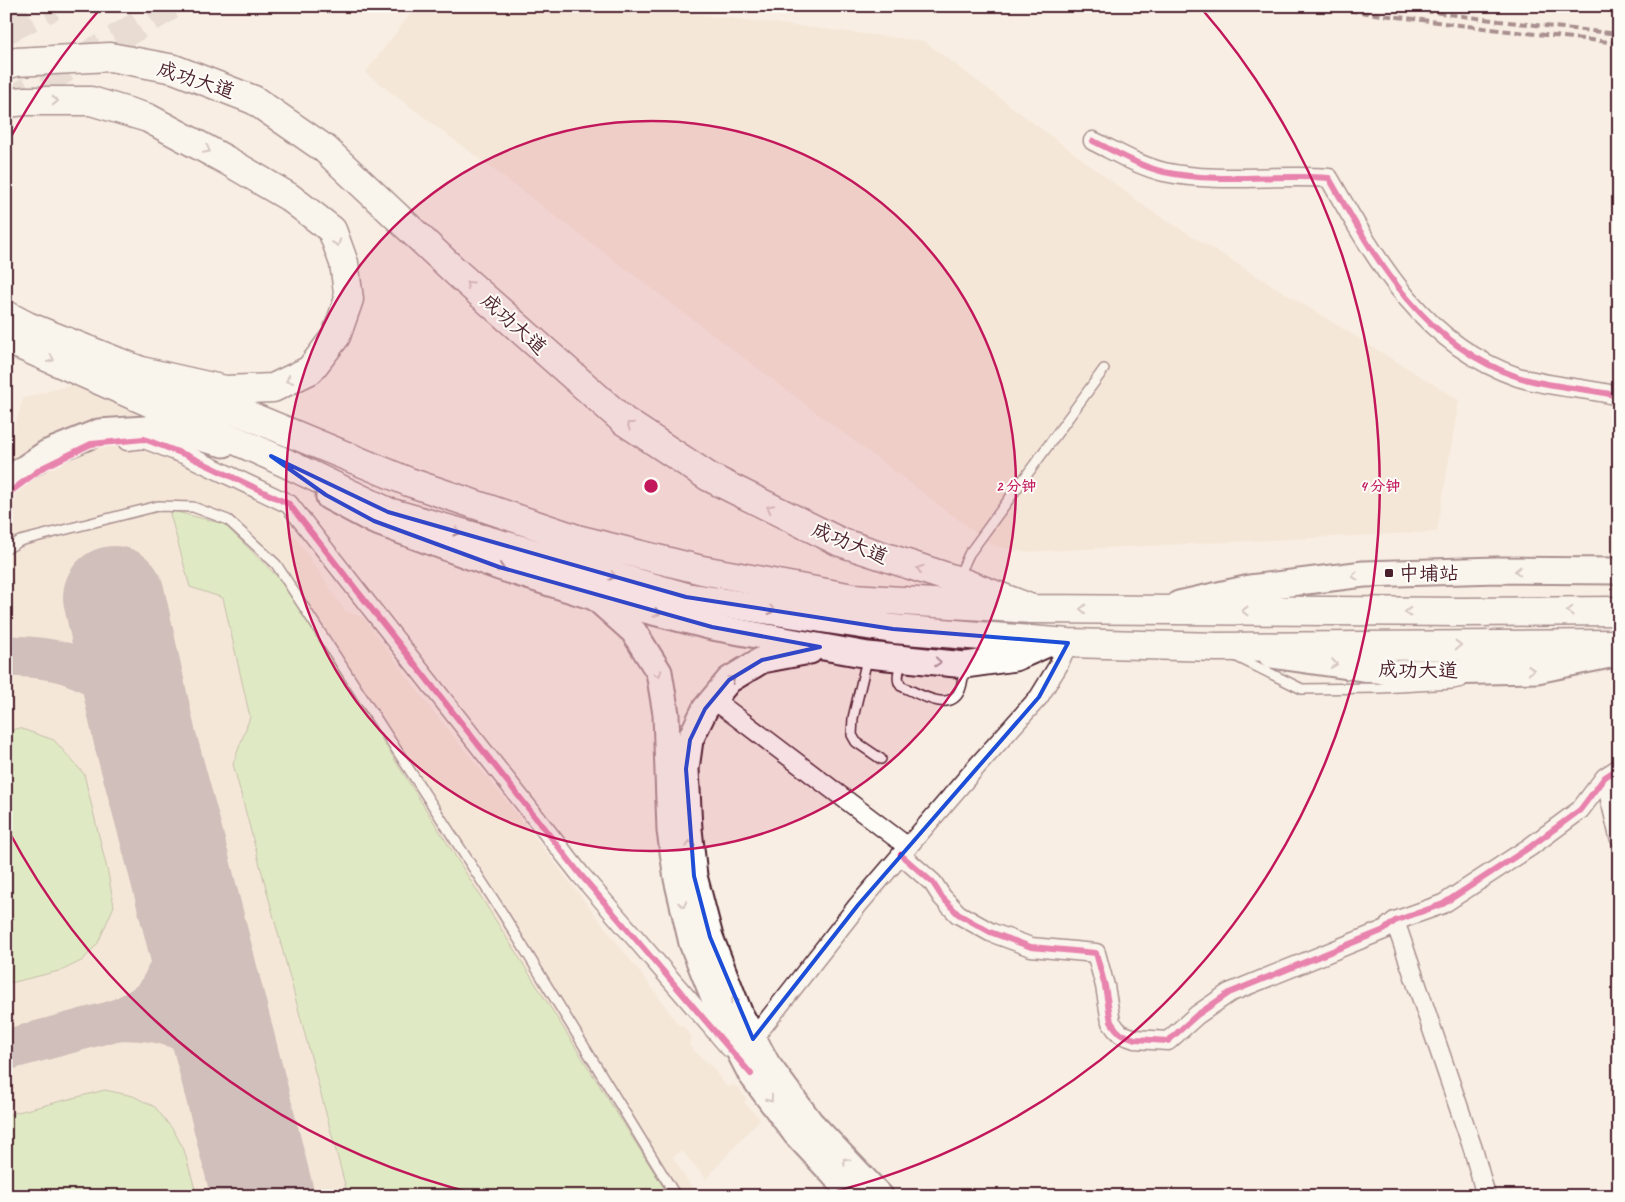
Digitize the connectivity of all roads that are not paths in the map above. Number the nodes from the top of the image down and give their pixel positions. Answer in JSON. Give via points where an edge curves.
{"nodes":[{"id":1,"x":6,"y":65,"type":"edge"},
{"id":2,"x":6,"y":104,"type":"edge"},
{"id":3,"x":1093,"y":141,"type":"dead end"},
{"id":4,"x":6,"y":315,"type":"edge"},
{"id":5,"x":6,"y":339,"type":"edge"},
{"id":6,"x":1104,"y":369,"type":"dead end"},
{"id":7,"x":142,"y":371,"type":"junction"},
{"id":8,"x":1619,"y":396,"type":"edge"},
{"id":9,"x":271,"y":456,"type":"junction"},
{"id":10,"x":6,"y":481,"type":"edge"},
{"id":11,"x":6,"y":495,"type":"edge"},
{"id":12,"x":6,"y":549,"type":"edge"},
{"id":13,"x":1619,"y":571,"type":"edge"},
{"id":14,"x":956,"y":580,"type":"junction"},
{"id":15,"x":594,"y":597,"type":"junction"},
{"id":16,"x":1032,"y":608,"type":"junction"},
{"id":17,"x":1152,"y":610,"type":"junction"},
{"id":18,"x":1619,"y":611,"type":"edge"},
{"id":19,"x":1060,"y":642,"type":"junction"},
{"id":20,"x":1619,"y":644,"type":"edge"},
{"id":21,"x":1217,"y":647,"type":"junction"},
{"id":22,"x":826,"y":648,"type":"junction"},
{"id":23,"x":1619,"y":653,"type":"edge"},
{"id":24,"x":868,"y":655,"type":"junction"},
{"id":25,"x":902,"y":659,"type":"junction"},
{"id":26,"x":965,"y":665,"type":"junction"},
{"id":27,"x":713,"y":699,"type":"junction"},
{"id":28,"x":881,"y":759,"type":"dead end"},
{"id":29,"x":1612,"y":773,"type":"edge"},
{"id":30,"x":1619,"y":837,"type":"edge"},
{"id":31,"x":904,"y":851,"type":"junction"},
{"id":32,"x":1395,"y":921,"type":"junction"},
{"id":33,"x":753,"y":1039,"type":"junction"},
{"id":34,"x":751,"y":1074,"type":"junction"},
{"id":35,"x":676,"y":1196,"type":"edge"},
{"id":36,"x":854,"y":1196,"type":"edge"},
{"id":37,"x":880,"y":1196,"type":"edge"},
{"id":38,"x":1486,"y":1196,"type":"edge"}],
"edges":[{"from":14,"to":1,"type":"main road","name":"成功大道","one_way":true,"via":[[840,542],[709,477],[624,421],[458,274],[325,149],[254,100],[174,70],[110,57]]},
{"from":2,"to":7,"type":"main road","one_way":true,"via":[[91,101],[148,118],[289,197],[332,230],[344,263],[349,299],[336,336],[310,370],[273,388],[225,390]]},
{"from":3,"to":8,"type":"street","via":[[1147,167],[1182,175],[1219,180],[1282,176],[1329,178],[1389,276],[1426,320],[1451,340],[1496,368],[1520,377]]},
{"from":4,"to":7,"type":"main road"},
{"from":5,"to":9,"type":"main road","one_way":true},
{"from":6,"to":14,"type":"lane","via":[[969,554]]},
{"from":7,"to":16,"type":"main road","via":[[409,482],[577,539],[702,570],[853,598]]},
{"from":9,"to":10,"type":"main road","via":[[160,428],[99,432],[47,454]]},
{"from":9,"to":15,"type":"main road","one_way":true,"via":[[326,495],[374,521],[499,567]]},
{"from":9,"to":19,"type":"main road","one_way":true,"via":[[388,512],[686,597],[893,629]]},
{"from":11,"to":34,"type":"street","via":[[42,468],[91,444],[144,439],[290,504],[580,874]]},
{"from":12,"to":35,"type":"lane","via":[[20,541],[158,506],[192,507],[228,520],[276,564],[502,914]]},
{"from":13,"to":17,"type":"main road","one_way":true,"via":[[1364,574],[1250,588]]},
{"from":14,"to":16,"type":"main road","name":"成功大道"},
{"from":15,"to":22,"type":"main road","one_way":true,"via":[[712,627]]},
{"from":15,"to":34,"type":"main road","one_way":true,"via":[[634,632],[659,672],[666,714],[670,831],[676,879],[696,952],[722,1020]]},
{"from":17,"to":16,"type":"main road","one_way":true},
{"from":18,"to":17,"type":"main road","one_way":true},
{"from":19,"to":21,"type":"main road"},
{"from":19,"to":26,"type":"main road","via":[[1015,658]]},
{"from":19,"to":31,"type":"street","via":[[1058,666],[1039,697]]},
{"from":21,"to":20,"type":"main road","one_way":true},
{"from":21,"to":23,"type":"main road","name":"成功大道","one_way":true,"via":[[1397,673],[1537,670]]},
{"from":22,"to":24,"type":"main road"},
{"from":27,"to":22,"type":"main road","one_way":true,"via":[[729,680],[762,660]]},
{"from":24,"to":25,"type":"main road"},
{"from":24,"to":28,"type":"lane","via":[[853,718],[852,736]]},
{"from":25,"to":26,"type":"main road","one_way":true},
{"from":25,"to":26,"type":"lane","via":[[898,678],[901,686],[942,702],[953,699],[960,691]]},
{"from":27,"to":31,"type":"street"},
{"from":33,"to":27,"type":"main road","one_way":true,"via":[[710,937],[694,876],[686,769],[690,740],[704,709]]},
{"from":29,"to":30,"type":"street"},
{"from":29,"to":32,"type":"street","via":[[1580,810],[1530,848],[1443,904]]},
{"from":31,"to":32,"type":"street","via":[[958,914],[990,932],[1031,948],[1096,954],[1111,1022],[1121,1034],[1135,1038],[1168,1041],[1229,993],[1384,930]]},
{"from":31,"to":33,"type":"street"},
{"from":32,"to":38,"type":"street"},
{"from":37,"to":33,"type":"main road","one_way":true,"via":[[810,1122],[767,1064]]},
{"from":34,"to":36,"type":"main road","one_way":true,"via":[[796,1134]]}]}
